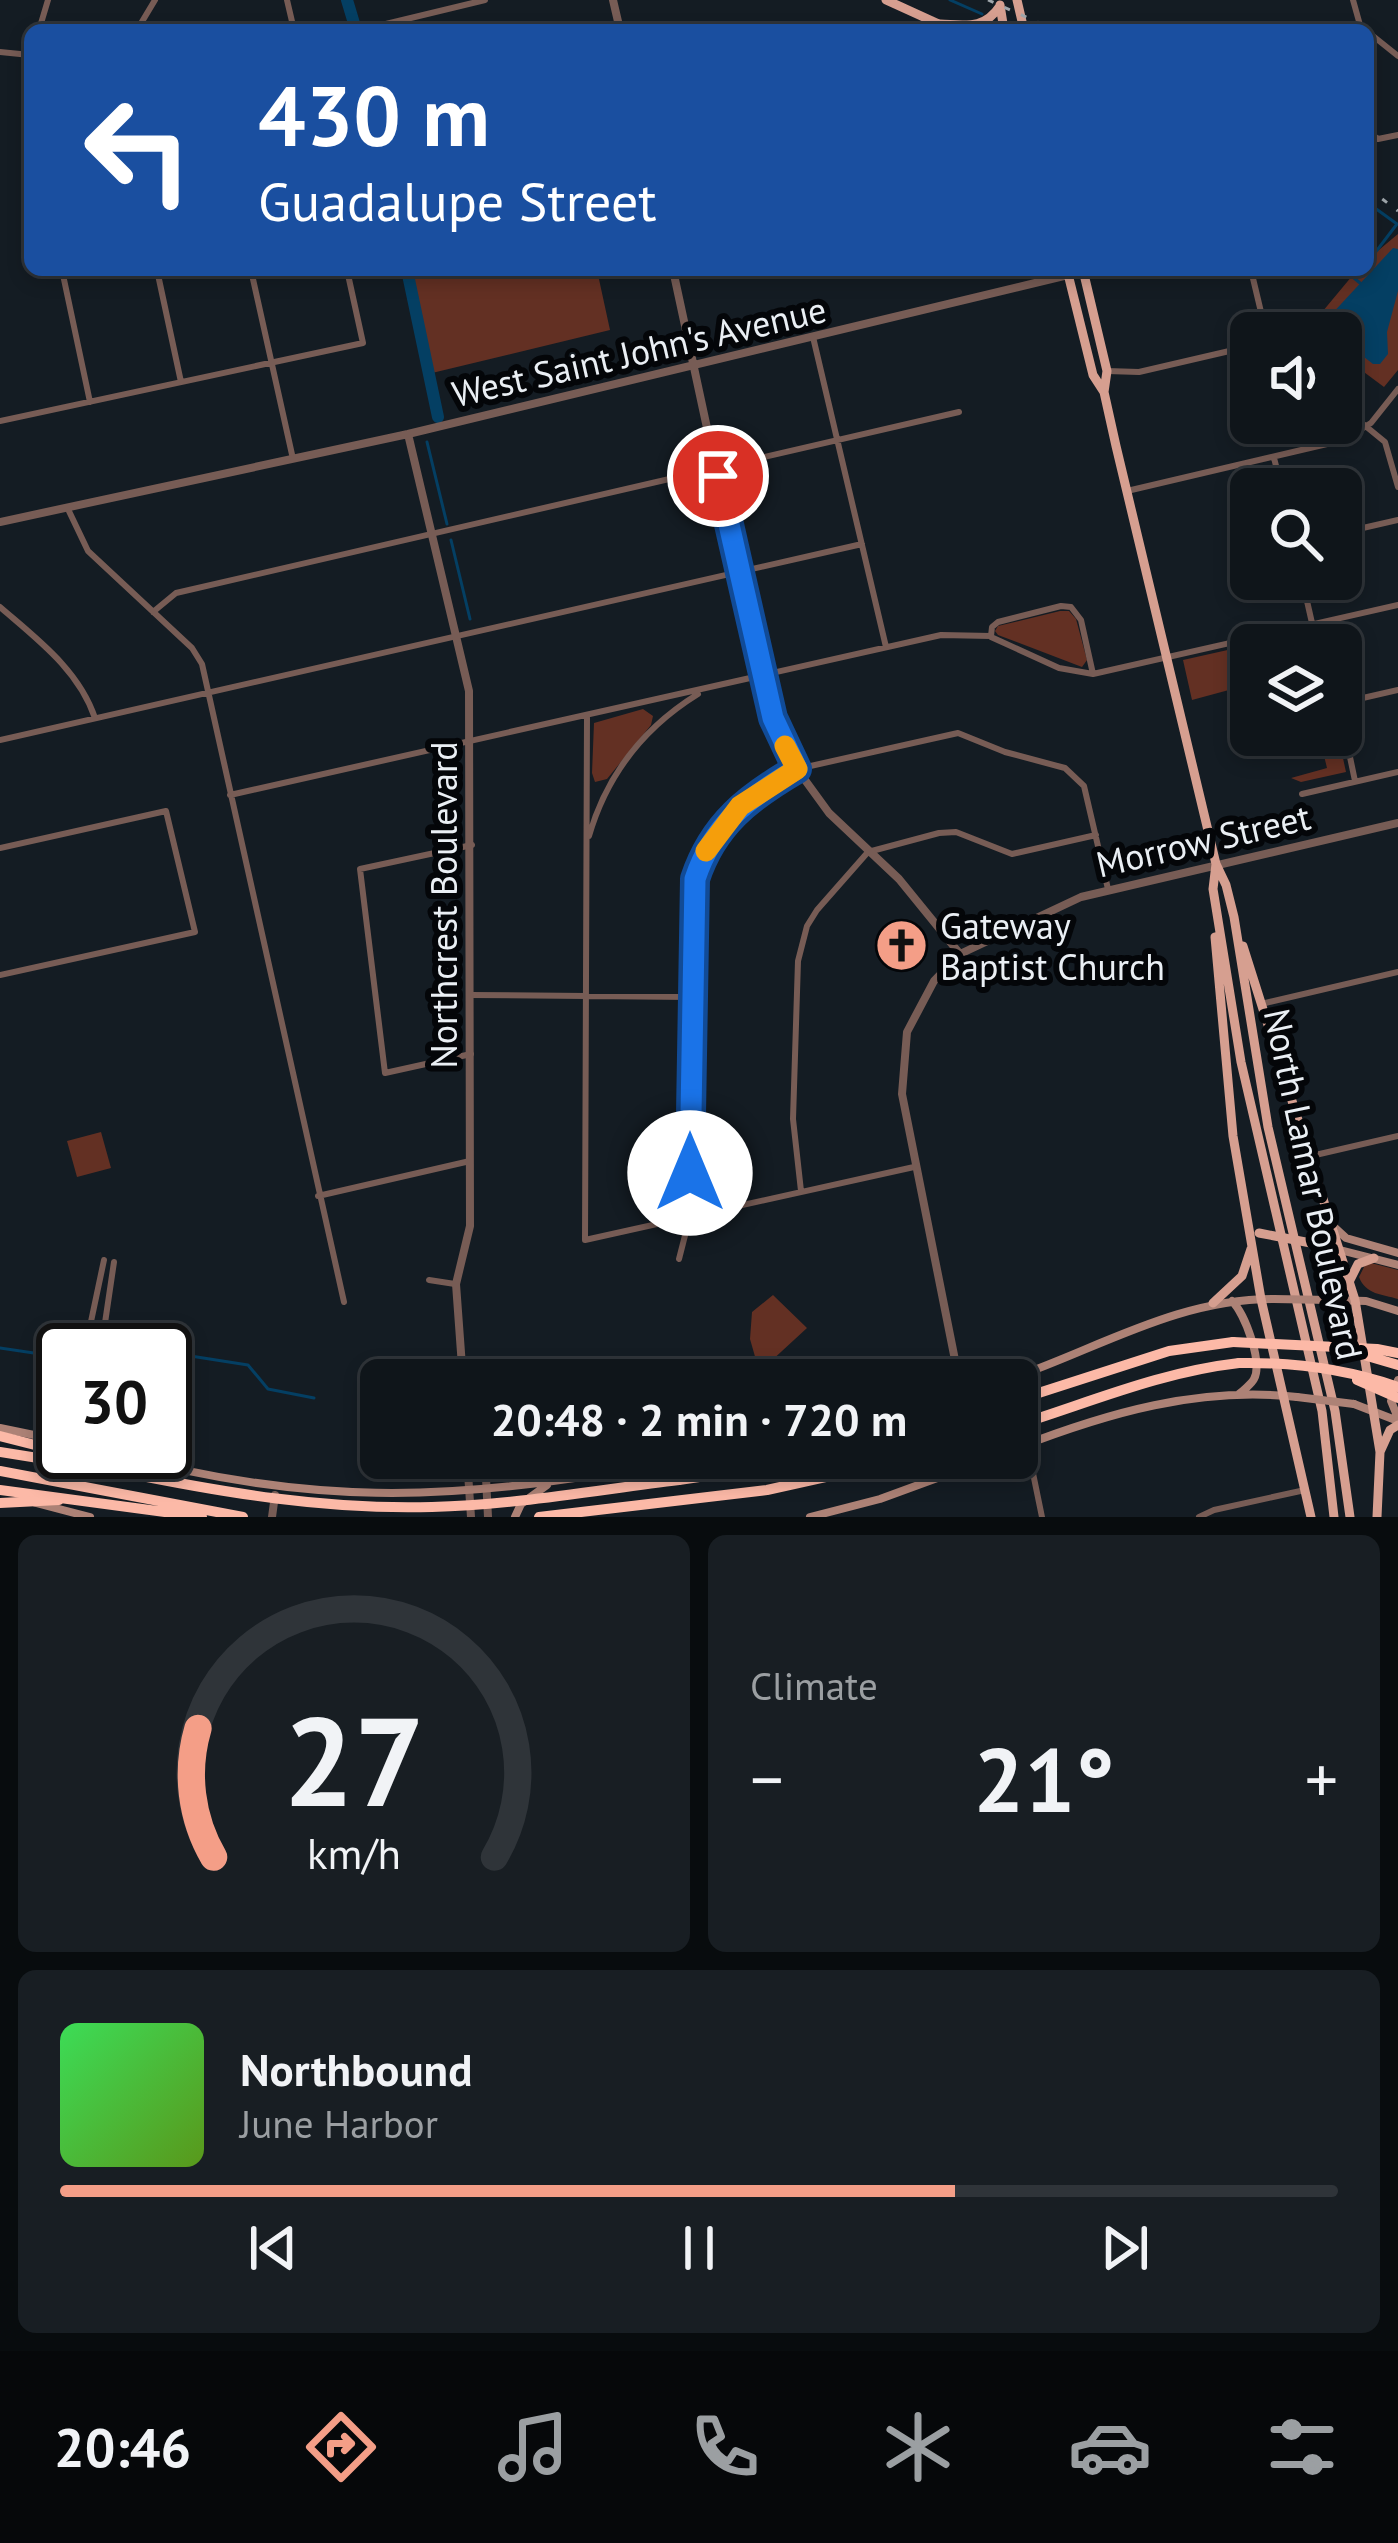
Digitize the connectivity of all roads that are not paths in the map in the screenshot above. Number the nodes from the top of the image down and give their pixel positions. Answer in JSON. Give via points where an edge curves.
{"nodes":[{"id":1,"x":484,"y":0,"type":"edge"},
{"id":2,"x":886,"y":0,"type":"edge"},
{"id":3,"x":386,"y":24,"type":"edge"},
{"id":4,"x":946,"y":24,"type":"edge"},
{"id":5,"x":1374,"y":37,"type":"edge"},
{"id":6,"x":1398,"y":56,"type":"edge"},
{"id":7,"x":63,"y":276,"type":"edge"},
{"id":8,"x":158,"y":276,"type":"edge"},
{"id":9,"x":252,"y":276,"type":"edge"},
{"id":10,"x":347,"y":276,"type":"edge"},
{"id":11,"x":674,"y":276,"type":"edge"},
{"id":12,"x":1056,"y":276,"type":"edge"},
{"id":13,"x":1069,"y":276,"type":"edge"},
{"id":14,"x":1085,"y":276,"type":"edge"},
{"id":15,"x":1252,"y":276,"type":"edge"},
{"id":16,"x":1261,"y":312,"type":"edge"},
{"id":17,"x":814,"y":337,"type":"junction"},
{"id":18,"x":1230,"y":351,"type":"edge"},
{"id":19,"x":271,"y":364,"type":"junction"},
{"id":20,"x":694,"y":366,"type":"junction"},
{"id":21,"x":1107,"y":371,"type":"junction"},
{"id":22,"x":182,"y":382,"type":"junction"},
{"id":23,"x":1398,"y":389,"type":"edge"},
{"id":24,"x":1104,"y":392,"type":"junction"},
{"id":25,"x":90,"y":402,"type":"junction"},
{"id":26,"x":959,"y":412,"type":"dead end"},
{"id":27,"x":0,"y":422,"type":"edge"},
{"id":28,"x":1362,"y":423,"type":"edge"},
{"id":29,"x":1367,"y":427,"type":"junction"},
{"id":30,"x":408,"y":434,"type":"junction"},
{"id":31,"x":838,"y":441,"type":"junction"},
{"id":32,"x":1274,"y":458,"type":"junction"},
{"id":33,"x":293,"y":459,"type":"junction"},
{"id":34,"x":1277,"y":468,"type":"edge"},
{"id":35,"x":716,"y":470,"type":"junction"},
{"id":36,"x":1398,"y":488,"type":"edge"},
{"id":37,"x":1127,"y":491,"type":"junction"},
{"id":38,"x":68,"y":507,"type":"junction"},
{"id":39,"x":1398,"y":520,"type":"edge"},
{"id":40,"x":0,"y":522,"type":"edge"},
{"id":41,"x":1362,"y":528,"type":"edge"},
{"id":42,"x":434,"y":536,"type":"junction"},
{"id":43,"x":862,"y":544,"type":"junction"},
{"id":44,"x":738,"y":572,"type":"junction"},
{"id":45,"x":1398,"y":605,"type":"edge"},
{"id":46,"x":153,"y":612,"type":"junction"},
{"id":47,"x":2,"y":613,"type":"edge"},
{"id":48,"x":1317,"y":624,"type":"edge"},
{"id":49,"x":457,"y":637,"type":"junction"},
{"id":50,"x":991,"y":637,"type":"junction"},
{"id":51,"x":1230,"y":644,"type":"edge"},
{"id":52,"x":886,"y":647,"type":"junction"},
{"id":53,"x":1167,"y":658,"type":"junction"},
{"id":54,"x":1093,"y":674,"type":"junction"},
{"id":55,"x":762,"y":676,"type":"junction"},
{"id":56,"x":706,"y":689,"type":"junction"},
{"id":57,"x":1398,"y":690,"type":"edge"},
{"id":58,"x":209,"y":693,"type":"junction"},
{"id":59,"x":1362,"y":698,"type":"edge"},
{"id":60,"x":586,"y":717,"type":"junction"},
{"id":61,"x":94,"y":718,"type":"junction"},
{"id":62,"x":0,"y":740,"type":"edge"},
{"id":63,"x":469,"y":744,"type":"junction"},
{"id":64,"x":1350,"y":756,"type":"edge"},
{"id":65,"x":797,"y":769,"type":"junction"},
{"id":66,"x":1398,"y":772,"type":"edge"},
{"id":67,"x":1355,"y":782,"type":"junction"},
{"id":68,"x":1302,"y":794,"type":"dead end"},
{"id":69,"x":230,"y":795,"type":"junction"},
{"id":70,"x":1398,"y":823,"type":"edge"},
{"id":71,"x":1096,"y":835,"type":"junction"},
{"id":72,"x":472,"y":845,"type":"junction"},
{"id":73,"x":586,"y":847,"type":"junction"},
{"id":74,"x":0,"y":848,"type":"edge"},
{"id":75,"x":868,"y":851,"type":"junction"},
{"id":76,"x":1216,"y":864,"type":"junction"},
{"id":77,"x":1108,"y":889,"type":"junction"},
{"id":78,"x":1216,"y":913,"type":"junction"},
{"id":79,"x":1235,"y":924,"type":"junction"},
{"id":80,"x":961,"y":954,"type":"junction"},
{"id":81,"x":1398,"y":972,"type":"edge"},
{"id":82,"x":0,"y":975,"type":"edge"},
{"id":83,"x":470,"y":995,"type":"junction"},
{"id":84,"x":691,"y":997,"type":"junction"},
{"id":85,"x":586,"y":998,"type":"junction"},
{"id":86,"x":1261,"y":1004,"type":"junction"},
{"id":87,"x":471,"y":1054,"type":"junction"},
{"id":88,"x":1398,"y":1136,"type":"edge"},
{"id":89,"x":1311,"y":1156,"type":"junction"},
{"id":90,"x":470,"y":1160,"type":"junction"},
{"id":91,"x":914,"y":1167,"type":"junction"},
{"id":92,"x":801,"y":1191,"type":"junction"},
{"id":93,"x":318,"y":1196,"type":"junction"},
{"id":94,"x":690,"y":1216,"type":"junction"},
{"id":95,"x":1332,"y":1225,"type":"junction"},
{"id":96,"x":1254,"y":1230,"type":"junction"},
{"id":97,"x":1252,"y":1244,"type":"junction"},
{"id":98,"x":1321,"y":1245,"type":"junction"},
{"id":99,"x":1340,"y":1250,"type":"junction"},
{"id":100,"x":1398,"y":1253,"type":"edge"},
{"id":101,"x":1374,"y":1258,"type":"junction"},
{"id":102,"x":680,"y":1259,"type":"dead end"},
{"id":103,"x":104,"y":1260,"type":"dead end"},
{"id":104,"x":114,"y":1262,"type":"dead end"},
{"id":105,"x":1398,"y":1265,"type":"edge"},
{"id":106,"x":429,"y":1280,"type":"dead end"},
{"id":107,"x":1350,"y":1280,"type":"junction"},
{"id":108,"x":456,"y":1284,"type":"junction"},
{"id":109,"x":1262,"y":1299,"type":"junction"},
{"id":110,"x":1231,"y":1300,"type":"junction"},
{"id":111,"x":1355,"y":1300,"type":"junction"},
{"id":112,"x":344,"y":1302,"type":"dead end"},
{"id":113,"x":1213,"y":1303,"type":"junction"},
{"id":114,"x":1398,"y":1311,"type":"edge"},
{"id":115,"x":91,"y":1323,"type":"edge"},
{"id":116,"x":104,"y":1323,"type":"edge"},
{"id":117,"x":1342,"y":1348,"type":"junction"},
{"id":118,"x":1398,"y":1353,"type":"edge"},
{"id":119,"x":461,"y":1359,"type":"edge"},
{"id":120,"x":955,"y":1359,"type":"edge"},
{"id":121,"x":1398,"y":1365,"type":"edge"},
{"id":122,"x":1038,"y":1367,"type":"edge"},
{"id":123,"x":1338,"y":1370,"type":"junction"},
{"id":124,"x":1398,"y":1383,"type":"edge"},
{"id":125,"x":1038,"y":1394,"type":"edge"},
{"id":126,"x":1238,"y":1395,"type":"junction"},
{"id":127,"x":1283,"y":1396,"type":"junction"},
{"id":128,"x":1398,"y":1398,"type":"edge"},
{"id":129,"x":1373,"y":1410,"type":"junction"},
{"id":130,"x":1038,"y":1418,"type":"edge"},
{"id":131,"x":1398,"y":1421,"type":"edge"},
{"id":132,"x":0,"y":1432,"type":"edge"},
{"id":133,"x":36,"y":1437,"type":"edge"},
{"id":134,"x":1038,"y":1441,"type":"edge"},
{"id":135,"x":36,"y":1443,"type":"edge"},
{"id":136,"x":0,"y":1452,"type":"edge"},
{"id":137,"x":1379,"y":1452,"type":"junction"},
{"id":138,"x":36,"y":1458,"type":"edge"},
{"id":139,"x":0,"y":1472,"type":"edge"},
{"id":140,"x":192,"y":1474,"type":"edge"},
{"id":141,"x":159,"y":1479,"type":"edge"},
{"id":142,"x":469,"y":1479,"type":"edge"},
{"id":143,"x":487,"y":1479,"type":"edge"},
{"id":144,"x":560,"y":1479,"type":"edge"},
{"id":145,"x":686,"y":1479,"type":"edge"},
{"id":146,"x":824,"y":1479,"type":"edge"},
{"id":147,"x":935,"y":1479,"type":"edge"},
{"id":148,"x":1031,"y":1479,"type":"edge"},
{"id":149,"x":553,"y":1480,"type":"junction"},
{"id":150,"x":276,"y":1487,"type":"junction"},
{"id":151,"x":1307,"y":1489,"type":"junction"},
{"id":152,"x":488,"y":1490,"type":"junction"},
{"id":153,"x":0,"y":1491,"type":"edge"},
{"id":154,"x":470,"y":1492,"type":"junction"},
{"id":155,"x":425,"y":1494,"type":"junction"},
{"id":156,"x":59,"y":1500,"type":"junction"},
{"id":157,"x":0,"y":1503,"type":"edge"},
{"id":158,"x":90,"y":1517,"type":"edge"},
{"id":159,"x":202,"y":1517,"type":"edge"},
{"id":160,"x":243,"y":1517,"type":"edge"},
{"id":161,"x":272,"y":1517,"type":"edge"},
{"id":162,"x":430,"y":1517,"type":"edge"},
{"id":163,"x":471,"y":1517,"type":"edge"},
{"id":164,"x":488,"y":1517,"type":"edge"},
{"id":165,"x":515,"y":1517,"type":"edge"},
{"id":166,"x":538,"y":1517,"type":"edge"},
{"id":167,"x":810,"y":1517,"type":"edge"},
{"id":168,"x":1042,"y":1517,"type":"edge"},
{"id":169,"x":1199,"y":1517,"type":"edge"},
{"id":170,"x":1311,"y":1517,"type":"edge"},
{"id":171,"x":1334,"y":1517,"type":"edge"},
{"id":172,"x":1350,"y":1517,"type":"edge"},
{"id":173,"x":1377,"y":1517,"type":"edge"}],
"edges":[{"from":1,"to":3,"type":"street"},
{"from":2,"to":4,"type":"main road"},
{"from":5,"to":6,"type":"street"},
{"from":7,"to":25,"type":"street"},
{"from":8,"to":22,"type":"street"},
{"from":9,"to":19,"type":"street"},
{"from":10,"to":19,"type":"street","via":[[363,344]]},
{"from":11,"to":20,"type":"street"},
{"from":12,"to":17,"type":"street","name":"West Saint John's Avenue"},
{"from":13,"to":24,"type":"main road","name":"North Lamar Boulevard"},
{"from":14,"to":21,"type":"main road","name":"North Lamar Boulevard"},
{"from":15,"to":16,"type":"street"},
{"from":17,"to":20,"type":"street","name":"West Saint John's Avenue"},
{"from":17,"to":31,"type":"street"},
{"from":18,"to":21,"type":"street","via":[[1138,372]]},
{"from":19,"to":22,"type":"street"},
{"from":19,"to":33,"type":"street"},
{"from":20,"to":30,"type":"street","name":"West Saint John's Avenue"},
{"from":20,"to":35,"type":"street"},
{"from":21,"to":24,"type":"main road","name":"North Lamar Boulevard"},
{"from":22,"to":25,"type":"street"},
{"from":23,"to":29,"type":"street"},
{"from":24,"to":37,"type":"main road","name":"North Lamar Boulevard"},
{"from":25,"to":27,"type":"street"},
{"from":26,"to":31,"type":"street"},
{"from":28,"to":29,"type":"street"},
{"from":29,"to":32,"type":"street"},
{"from":29,"to":36,"type":"street","via":[[1388,446]]},
{"from":30,"to":33,"type":"street","name":"West Saint John's Avenue"},
{"from":30,"to":42,"type":"street","name":"Northcrest Boulevard"},
{"from":31,"to":35,"type":"street"},
{"from":31,"to":43,"type":"street"},
{"from":32,"to":34,"type":"street"},
{"from":32,"to":37,"type":"street"},
{"from":33,"to":38,"type":"street","name":"West Saint John's Avenue"},
{"from":35,"to":42,"type":"street"},
{"from":35,"to":44,"type":"street"},
{"from":37,"to":53,"type":"main road","name":"North Lamar Boulevard"},
{"from":38,"to":40,"type":"street","name":"West Saint John's Avenue"},
{"from":38,"to":46,"type":"street","via":[[88,551]]},
{"from":39,"to":41,"type":"street"},
{"from":42,"to":46,"type":"street","via":[[176,593]]},
{"from":42,"to":49,"type":"street","name":"Northcrest Boulevard"},
{"from":43,"to":44,"type":"street"},
{"from":43,"to":52,"type":"street"},
{"from":44,"to":49,"type":"street"},
{"from":44,"to":55,"type":"street"},
{"from":45,"to":48,"type":"street"},
{"from":46,"to":58,"type":"street","via":[[196,653]]},
{"from":47,"to":61,"type":"street","via":[[80,683]]},
{"from":49,"to":58,"type":"street"},
{"from":49,"to":63,"type":"street","name":"Northcrest Boulevard","via":[[470,691]]},
{"from":50,"to":52,"type":"street","via":[[941,635]]},
{"from":50,"to":54,"type":"street"},
{"from":50,"to":54,"type":"street","via":[[998,622],[1071,608]]},
{"from":51,"to":53,"type":"street"},
{"from":52,"to":55,"type":"street"},
{"from":53,"to":54,"type":"street"},
{"from":53,"to":76,"type":"main road","name":"North Lamar Boulevard"},
{"from":55,"to":56,"type":"street"},
{"from":55,"to":65,"type":"street"},
{"from":56,"to":60,"type":"street"},
{"from":56,"to":73,"type":"street","via":[[630,751],[603,795]]},
{"from":57,"to":59,"type":"street"},
{"from":58,"to":61,"type":"street"},
{"from":58,"to":69,"type":"street"},
{"from":60,"to":63,"type":"street"},
{"from":60,"to":73,"type":"street"},
{"from":61,"to":62,"type":"street"},
{"from":63,"to":69,"type":"street"},
{"from":63,"to":72,"type":"street","name":"Northcrest Boulevard"},
{"from":64,"to":67,"type":"street"},
{"from":65,"to":71,"type":"street","via":[[958,733],[1075,773]]},
{"from":65,"to":75,"type":"street"},
{"from":65,"to":84,"type":"street","via":[[740,806],[704,854],[692,894]]},
{"from":66,"to":67,"type":"street"},
{"from":67,"to":68,"type":"street"},
{"from":69,"to":93,"type":"street"},
{"from":70,"to":76,"type":"street","name":"Morrow Street"},
{"from":71,"to":75,"type":"street","via":[[1012,854],[956,832]]},
{"from":71,"to":77,"type":"street"},
{"from":72,"to":83,"type":"street","name":"Northcrest Boulevard"},
{"from":72,"to":87,"type":"street","via":[[360,869],[385,1073]]},
{"from":73,"to":85,"type":"street"},
{"from":74,"to":82,"type":"street","via":[[166,811],[195,932]]},
{"from":75,"to":80,"type":"street"},
{"from":75,"to":92,"type":"street","via":[[817,910],[798,961],[793,1119]]},
{"from":76,"to":77,"type":"street","name":"Morrow Street"},
{"from":76,"to":78,"type":"main road","name":"North Lamar Boulevard"},
{"from":76,"to":79,"type":"main road","name":"North Lamar Boulevard"},
{"from":77,"to":80,"type":"street","name":"Morrow Street"},
{"from":78,"to":96,"type":"main road","via":[[1226,1084]]},
{"from":78,"to":171,"type":"main road","name":"North Lamar Boulevard","via":[[1247,1090],[1322,1411]]},
{"from":79,"to":86,"type":"main road"},
{"from":79,"to":172,"type":"main road","name":"North Lamar Boulevard","via":[[1268,1126],[1335,1411]]},
{"from":80,"to":91,"type":"street","via":[[923,995],[908,1031],[902,1094]]},
{"from":81,"to":86,"type":"street"},
{"from":83,"to":85,"type":"street"},
{"from":83,"to":87,"type":"street","name":"Northcrest Boulevard"},
{"from":84,"to":85,"type":"street"},
{"from":84,"to":94,"type":"street"},
{"from":85,"to":94,"type":"street","via":[[585,1240]]},
{"from":86,"to":89,"type":"main road"},
{"from":87,"to":90,"type":"street","name":"Northcrest Boulevard"},
{"from":88,"to":89,"type":"street"},
{"from":89,"to":95,"type":"main road"},
{"from":90,"to":93,"type":"street"},
{"from":90,"to":108,"type":"street","name":"Northcrest Boulevard","via":[[470,1226]]},
{"from":91,"to":92,"type":"street"},
{"from":91,"to":120,"type":"street"},
{"from":92,"to":94,"type":"street"},
{"from":93,"to":112,"type":"street"},
{"from":94,"to":102,"type":"street"},
{"from":95,"to":98,"type":"main road"},
{"from":95,"to":99,"type":"main road"},
{"from":95,"to":100,"type":"main road","via":[[1346,1238]]},
{"from":96,"to":97,"type":"main road"},
{"from":96,"to":98,"type":"main road","bridge":true},
{"from":97,"to":109,"type":"main road"},
{"from":97,"to":113,"type":"main road","via":[[1242,1276]]},
{"from":98,"to":99,"type":"main road"},
{"from":99,"to":101,"type":"main road"},
{"from":99,"to":107,"type":"main road"},
{"from":101,"to":105,"type":"main road"},
{"from":101,"to":107,"type":"main road","via":[[1358,1264]]},
{"from":103,"to":115,"type":"street"},
{"from":104,"to":116,"type":"street"},
{"from":106,"to":108,"type":"street"},
{"from":107,"to":111,"type":"main road"},
{"from":108,"to":119,"type":"street","name":"Northcrest Boulevard"},
{"from":109,"to":110,"type":"main road"},
{"from":109,"to":111,"type":"main road","bridge":true},
{"from":109,"to":127,"type":"main road"},
{"from":110,"to":113,"type":"main road"},
{"from":110,"to":126,"type":"main road","via":[[1246,1321],[1256,1368]]},
{"from":111,"to":114,"type":"main road"},
{"from":111,"to":129,"type":"main road"},
{"from":113,"to":122,"type":"main road"},
{"from":117,"to":118,"type":"highway","bridge":true},
{"from":117,"to":121,"type":"highway","bridge":true},
{"from":117,"to":125,"type":"highway","bridge":true,"via":[[1233,1342],[1168,1351]]},
{"from":123,"to":124,"type":"highway","bridge":true},
{"from":123,"to":128,"type":"highway","bridge":true},
{"from":123,"to":130,"type":"highway","bridge":true,"via":[[1282,1362],[1200,1367]]},
{"from":124,"to":131,"type":"main road","via":[[1391,1402]]},
{"from":126,"to":127,"type":"main road"},
{"from":126,"to":134,"type":"main road","via":[[1137,1409]]},
{"from":127,"to":129,"type":"main road","bridge":true},
{"from":127,"to":151,"type":"main road"},
{"from":129,"to":131,"type":"main road"},
{"from":129,"to":137,"type":"main road"},
{"from":131,"to":137,"type":"main road"},
{"from":132,"to":133,"type":"main road"},
{"from":132,"to":135,"type":"highway"},
{"from":136,"to":138,"type":"highway"},
{"from":137,"to":173,"type":"main road"},
{"from":139,"to":160,"type":"highway"},
{"from":140,"to":150,"type":"main road"},
{"from":141,"to":145,"type":"highway","bridge":true,"via":[[261,1498],[391,1507]]},
{"from":142,"to":154,"type":"street"},
{"from":143,"to":152,"type":"street"},
{"from":144,"to":149,"type":"main road"},
{"from":146,"to":166,"type":"highway"},
{"from":147,"to":167,"type":"main road"},
{"from":148,"to":168,"type":"street"},
{"from":149,"to":152,"type":"main road"},
{"from":149,"to":165,"type":"main road"},
{"from":150,"to":155,"type":"main road"},
{"from":150,"to":161,"type":"street"},
{"from":151,"to":169,"type":"street"},
{"from":151,"to":170,"type":"main road"},
{"from":152,"to":154,"type":"main road"},
{"from":152,"to":164,"type":"street"},
{"from":153,"to":156,"type":"highway","bridge":true},
{"from":153,"to":158,"type":"main road"},
{"from":154,"to":155,"type":"main road"},
{"from":154,"to":163,"type":"street"},
{"from":155,"to":162,"type":"main road"},
{"from":156,"to":157,"type":"highway","bridge":true},
{"from":156,"to":159,"type":"highway"}]}
